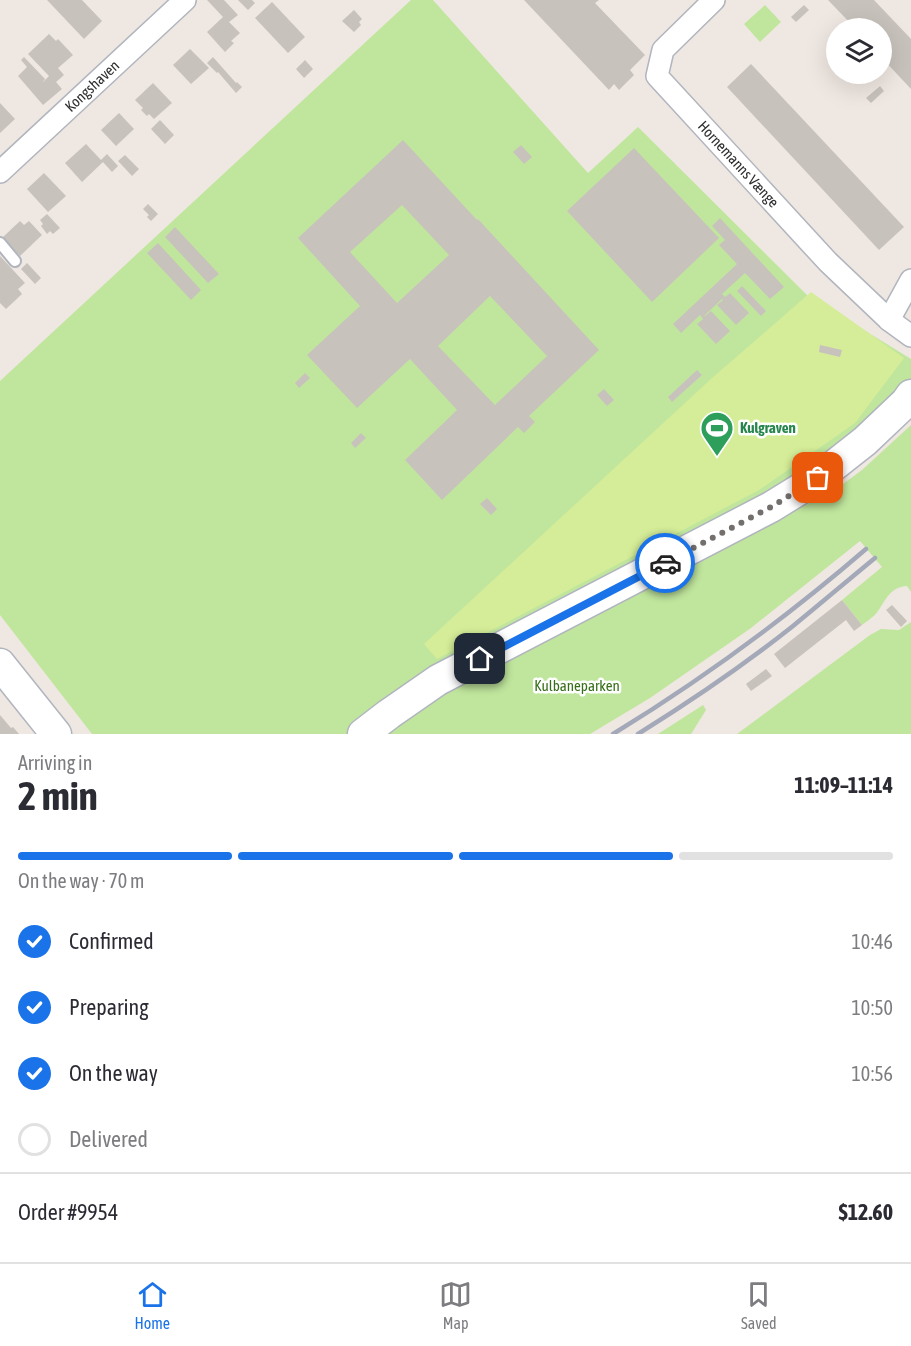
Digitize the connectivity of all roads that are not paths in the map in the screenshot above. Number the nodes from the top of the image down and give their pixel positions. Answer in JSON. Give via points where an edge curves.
{"nodes":[{"id":1,"x":185,"y":0,"type":"edge"},
{"id":2,"x":714,"y":0,"type":"edge"},
{"id":3,"x":0,"y":172,"type":"edge"},
{"id":4,"x":0,"y":243,"type":"edge"},
{"id":5,"x":15,"y":261,"type":"dead end"},
{"id":6,"x":911,"y":280,"type":"edge"},
{"id":7,"x":889,"y":320,"type":"junction"},
{"id":8,"x":911,"y":336,"type":"edge"},
{"id":9,"x":911,"y":395,"type":"edge"},
{"id":10,"x":0,"y":664,"type":"edge"},
{"id":11,"x":56,"y":734,"type":"edge"},
{"id":12,"x":363,"y":734,"type":"edge"}],
"edges":[{"from":1,"to":3,"type":"street","name":"Kongshaven"},
{"from":2,"to":7,"type":"street","name":"Hornemanns Vænge","via":[[663,50],[657,76],[828,262]]},
{"from":4,"to":5,"type":"lane"},
{"from":6,"to":7,"type":"street"},
{"from":7,"to":8,"type":"street","name":"Hornemanns Vænge"},
{"from":9,"to":12,"type":"street","via":[[865,441],[818,478],[771,507],[438,680]]},
{"from":10,"to":11,"type":"street"}]}
